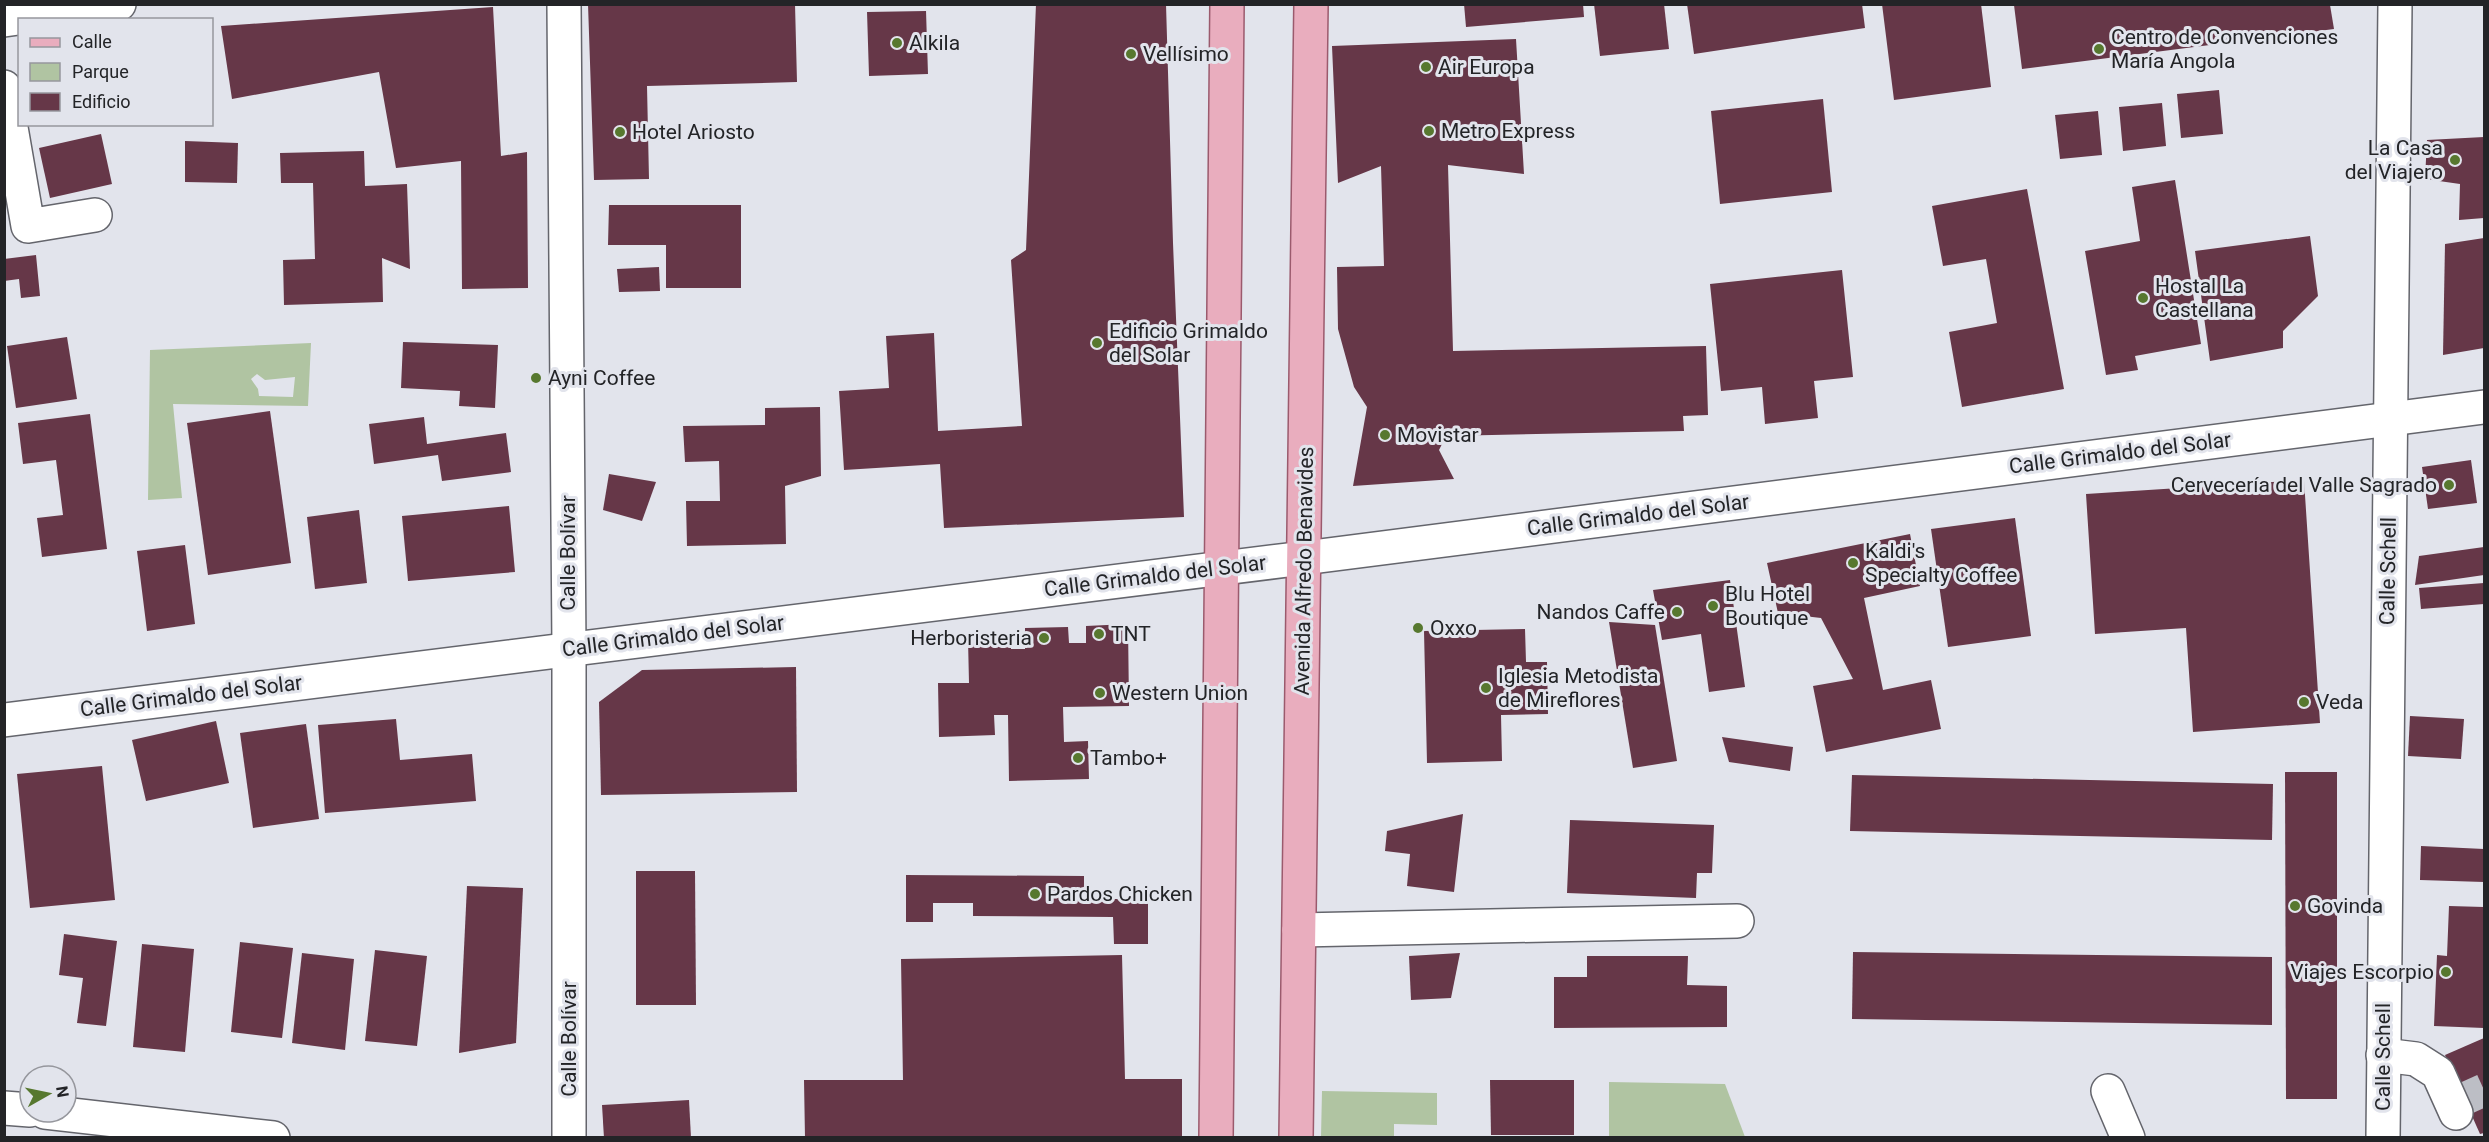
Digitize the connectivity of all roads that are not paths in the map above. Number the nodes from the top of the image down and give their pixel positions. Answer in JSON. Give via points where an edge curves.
{"nodes":[{"id":1,"x":119,"y":4,"type":"edge"},
{"id":2,"x":564,"y":4,"type":"edge"},
{"id":3,"x":1227,"y":4,"type":"edge"},
{"id":4,"x":1311,"y":4,"type":"edge"},
{"id":5,"x":2396,"y":4,"type":"edge"},
{"id":6,"x":18,"y":18,"type":"edge"},
{"id":7,"x":4,"y":87,"type":"edge"},
{"id":8,"x":95,"y":215,"type":"dead end"},
{"id":9,"x":16,"y":228,"type":"edge"},
{"id":10,"x":2484,"y":406,"type":"edge"},
{"id":11,"x":2389,"y":419,"type":"junction"},
{"id":12,"x":1304,"y":558,"type":"junction"},
{"id":13,"x":1221,"y":568,"type":"junction"},
{"id":14,"x":569,"y":649,"type":"junction"},
{"id":15,"x":4,"y":720,"type":"edge"},
{"id":16,"x":1737,"y":921,"type":"dead end"},
{"id":17,"x":1299,"y":930,"type":"junction"},
{"id":18,"x":2383,"y":1055,"type":"junction"},
{"id":19,"x":2108,"y":1091,"type":"dead end"},
{"id":20,"x":78,"y":1116,"type":"edge"},
{"id":21,"x":2457,"y":1116,"type":"edge"},
{"id":22,"x":273,"y":1137,"type":"edge"},
{"id":23,"x":569,"y":1137,"type":"edge"},
{"id":24,"x":1216,"y":1137,"type":"edge"},
{"id":25,"x":1296,"y":1137,"type":"edge"},
{"id":26,"x":2128,"y":1137,"type":"edge"},
{"id":27,"x":2383,"y":1137,"type":"edge"}],
"edges":[{"from":1,"to":6,"type":"street"},
{"from":2,"to":14,"type":"street","name":"Calle Bolívar"},
{"from":3,"to":13,"type":"main road"},
{"from":4,"to":12,"type":"main road","name":"Avenida Alfredo Benavides"},
{"from":5,"to":11,"type":"street","name":"Calle Schell"},
{"from":7,"to":9,"type":"street"},
{"from":8,"to":9,"type":"street"},
{"from":10,"to":11,"type":"street","name":"Calle Grimaldo del Solar"},
{"from":11,"to":12,"type":"street","name":"Calle Grimaldo del Solar"},
{"from":11,"to":18,"type":"street","name":"Calle Schell"},
{"from":12,"to":13,"type":"street","name":"Calle Grimaldo del Solar"},
{"from":12,"to":17,"type":"main road","name":"Avenida Alfredo Benavides"},
{"from":13,"to":14,"type":"street","name":"Calle Grimaldo del Solar"},
{"from":13,"to":24,"type":"main road"},
{"from":14,"to":15,"type":"street","name":"Calle Grimaldo del Solar"},
{"from":14,"to":23,"type":"street","name":"Calle Bolívar"},
{"from":16,"to":17,"type":"street"},
{"from":17,"to":25,"type":"main road","name":"Avenida Alfredo Benavides"},
{"from":18,"to":21,"type":"street","via":[[2416,1059],[2438,1073]]},
{"from":18,"to":27,"type":"street","name":"Calle Schell"},
{"from":19,"to":26,"type":"street"},
{"from":20,"to":22,"type":"street"}]}
